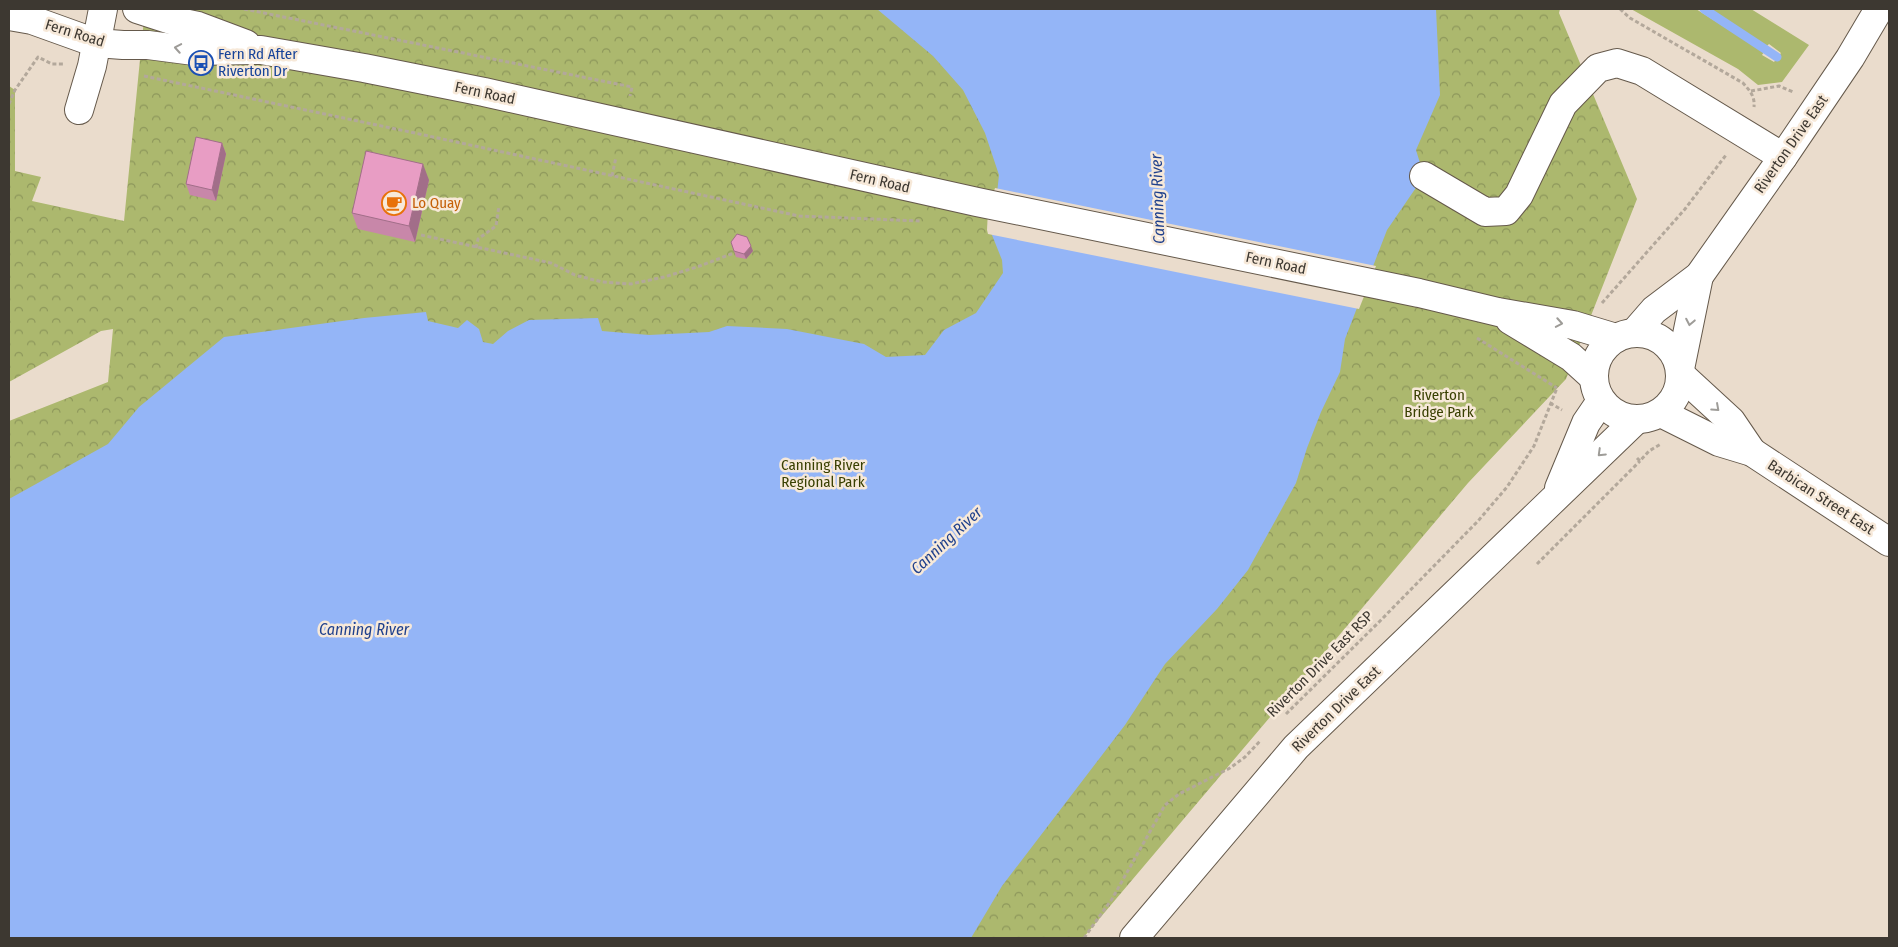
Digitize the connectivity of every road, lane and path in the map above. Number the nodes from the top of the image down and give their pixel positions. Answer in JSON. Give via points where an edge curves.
{"nodes":[{"id":1,"x":103,"y":9,"type":"edge"},
{"id":2,"x":137,"y":9,"type":"edge"},
{"id":3,"x":244,"y":9,"type":"edge"},
{"id":4,"x":1620,"y":9,"type":"edge"},
{"id":5,"x":1879,"y":9,"type":"edge"},
{"id":6,"x":9,"y":16,"type":"edge"},
{"id":7,"x":261,"y":50,"type":"junction"},
{"id":8,"x":94,"y":54,"type":"junction"},
{"id":9,"x":38,"y":57,"type":"dead end"},
{"id":10,"x":135,"y":74,"type":"dead end"},
{"id":11,"x":628,"y":103,"type":"dead end"},
{"id":12,"x":9,"y":104,"type":"edge"},
{"id":13,"x":79,"y":110,"type":"dead end"},
{"id":14,"x":1743,"y":132,"type":"junction"},
{"id":15,"x":616,"y":157,"type":"dead end"},
{"id":16,"x":1783,"y":157,"type":"junction"},
{"id":17,"x":612,"y":176,"type":"junction"},
{"id":18,"x":1424,"y":176,"type":"dead end"},
{"id":19,"x":499,"y":206,"type":"dead end"},
{"id":20,"x":920,"y":221,"type":"dead end"},
{"id":21,"x":421,"y":235,"type":"dead end"},
{"id":22,"x":476,"y":248,"type":"junction"},
{"id":23,"x":734,"y":253,"type":"edge"},
{"id":24,"x":1698,"y":276,"type":"junction"},
{"id":25,"x":1600,"y":305,"type":"dead end"},
{"id":26,"x":1498,"y":312,"type":"junction"},
{"id":27,"x":1625,"y":335,"type":"junction"},
{"id":28,"x":1474,"y":336,"type":"dead end"},
{"id":29,"x":1680,"y":372,"type":"junction"},
{"id":30,"x":1597,"y":389,"type":"junction"},
{"id":31,"x":1550,"y":403,"type":"junction"},
{"id":32,"x":1649,"y":416,"type":"junction"},
{"id":33,"x":1586,"y":423,"type":"junction"},
{"id":34,"x":1615,"y":440,"type":"junction"},
{"id":35,"x":1663,"y":443,"type":"dead end"},
{"id":36,"x":1752,"y":452,"type":"junction"},
{"id":37,"x":1640,"y":461,"type":"junction"},
{"id":38,"x":1556,"y":496,"type":"junction"},
{"id":39,"x":1889,"y":542,"type":"edge"},
{"id":40,"x":1537,"y":564,"type":"dead end"},
{"id":41,"x":1282,"y":718,"type":"dead end"},
{"id":42,"x":1264,"y":737,"type":"dead end"},
{"id":43,"x":1084,"y":938,"type":"edge"},
{"id":44,"x":1134,"y":938,"type":"edge"}],
"edges":[{"from":1,"to":8,"type":"street"},
{"from":2,"to":7,"type":"street","name":"Fern Road","via":[[174,22],[198,26]]},
{"from":3,"to":11,"type":"path","via":[[632,87]]},
{"from":4,"to":14,"type":"path","via":[[1630,18],[1743,83],[1751,91],[1755,100],[1753,115]]},
{"from":5,"to":16,"type":"street","name":"Riverton Drive East"},
{"from":6,"to":8,"type":"street","name":"Fern Road","via":[[32,20]]},
{"from":7,"to":8,"type":"street","name":"Fern Road","one_way":true,"via":[[194,51],[148,44],[123,46]]},
{"from":7,"to":26,"type":"street","name":"Fern Road","via":[[484,92],[976,202],[1418,292]]},
{"from":8,"to":13,"type":"street"},
{"from":9,"to":12,"type":"path"},
{"from":10,"to":17,"type":"path"},
{"from":14,"to":16,"type":"street"},
{"from":14,"to":18,"type":"street","via":[[1642,71],[1617,63],[1598,68],[1563,104],[1519,195],[1506,211],[1486,212]]},
{"from":14,"to":25,"type":"path","via":[[1686,209]]},
{"from":15,"to":17,"type":"path"},
{"from":16,"to":24,"type":"street","name":"Riverton Drive East"},
{"from":17,"to":20,"type":"path","via":[[799,216]]},
{"from":19,"to":22,"type":"path","via":[[496,226],[478,239]]},
{"from":21,"to":22,"type":"path"},
{"from":22,"to":23,"type":"path","via":[[551,263],[575,275],[602,282],[631,284],[672,275]]},
{"from":24,"to":27,"type":"street","name":"Riverton Drive East"},
{"from":24,"to":29,"type":"street","name":"Riverton Drive East","one_way":true},
{"from":26,"to":27,"type":"street","name":"Fern Road","one_way":true},
{"from":26,"to":30,"type":"street","name":"Fern Road","via":[[1571,357]]},
{"from":27,"to":29,"type":"street","via":[[1647,334],[1659,338],[1676,357]]},
{"from":27,"to":30,"type":"street","name":"Riverton Drive East","via":[[1607,345],[1599,354],[1595,365]]},
{"from":28,"to":31,"type":"path","name":"Riverton Drive East RSP","via":[[1557,388]]},
{"from":29,"to":32,"type":"street","name":"Riverton Drive East","via":[[1679,389],[1672,403]]},
{"from":29,"to":36,"type":"street","name":"Barbican Street East","one_way":true,"via":[[1731,421]]},
{"from":30,"to":32,"type":"street","via":[[1610,411],[1623,417]]},
{"from":30,"to":33,"type":"street","name":"Riverton Drive East"},
{"from":31,"to":33,"type":"path"},
{"from":31,"to":41,"type":"path","name":"Riverton Drive East RSP","via":[[1534,446],[1507,487],[1478,521]]},
{"from":32,"to":34,"type":"street","name":"Riverton Drive East"},
{"from":32,"to":36,"type":"street","name":"Barbican Street East"},
{"from":33,"to":38,"type":"street","name":"Riverton Drive East"},
{"from":34,"to":37,"type":"path"},
{"from":34,"to":38,"type":"street","name":"Riverton Drive East","one_way":true},
{"from":35,"to":37,"type":"path"},
{"from":36,"to":39,"type":"street","name":"Barbican Street East"},
{"from":37,"to":40,"type":"path"},
{"from":38,"to":44,"type":"street","name":"Riverton Drive East","via":[[1296,747]]},
{"from":42,"to":43,"type":"path","name":"Riverton Drive East RSP","via":[[1230,768],[1165,805],[1112,899]]}]}
